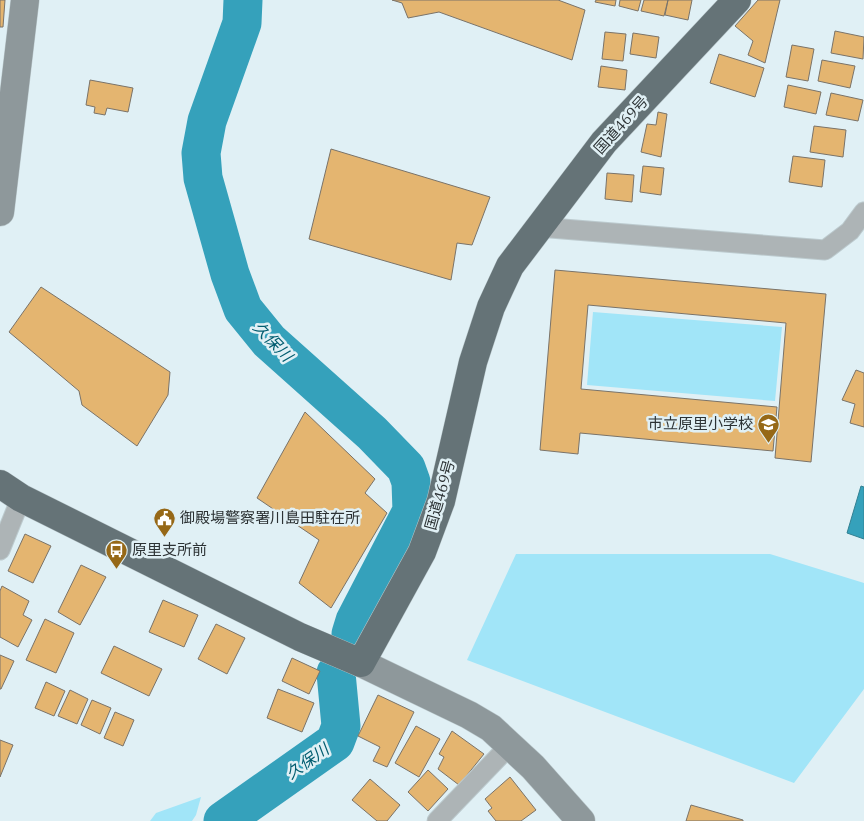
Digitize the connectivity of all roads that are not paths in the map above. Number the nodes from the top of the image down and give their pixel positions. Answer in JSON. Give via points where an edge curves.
{"nodes":[{"id":1,"x":25,"y":0,"type":"edge"},
{"id":2,"x":737,"y":0,"type":"edge"},
{"id":3,"x":0,"y":212,"type":"edge"},
{"id":4,"x":864,"y":212,"type":"edge"},
{"id":5,"x":538,"y":228,"type":"junction"},
{"id":6,"x":11,"y":491,"type":"edge"},
{"id":7,"x":0,"y":550,"type":"edge"},
{"id":8,"x":361,"y":663,"type":"junction"},
{"id":9,"x":510,"y":745,"type":"junction"},
{"id":10,"x":437,"y":821,"type":"edge"},
{"id":11,"x":581,"y":821,"type":"edge"}],
"edges":[{"from":1,"to":3,"type":"street"},
{"from":2,"to":5,"type":"highway","name":"国道469号","via":[[604,142]]},
{"from":4,"to":5,"type":"street","via":[[850,231],[825,250]]},
{"from":5,"to":8,"type":"highway","name":"国道469号","via":[[510,266],[490,307],[473,362],[441,501],[422,552]]},
{"from":6,"to":7,"type":"street"},
{"from":6,"to":8,"type":"highway","via":[[291,633]]},
{"from":8,"to":9,"type":"street","via":[[469,715]]},
{"from":9,"to":10,"type":"street"},
{"from":9,"to":11,"type":"street"}]}
